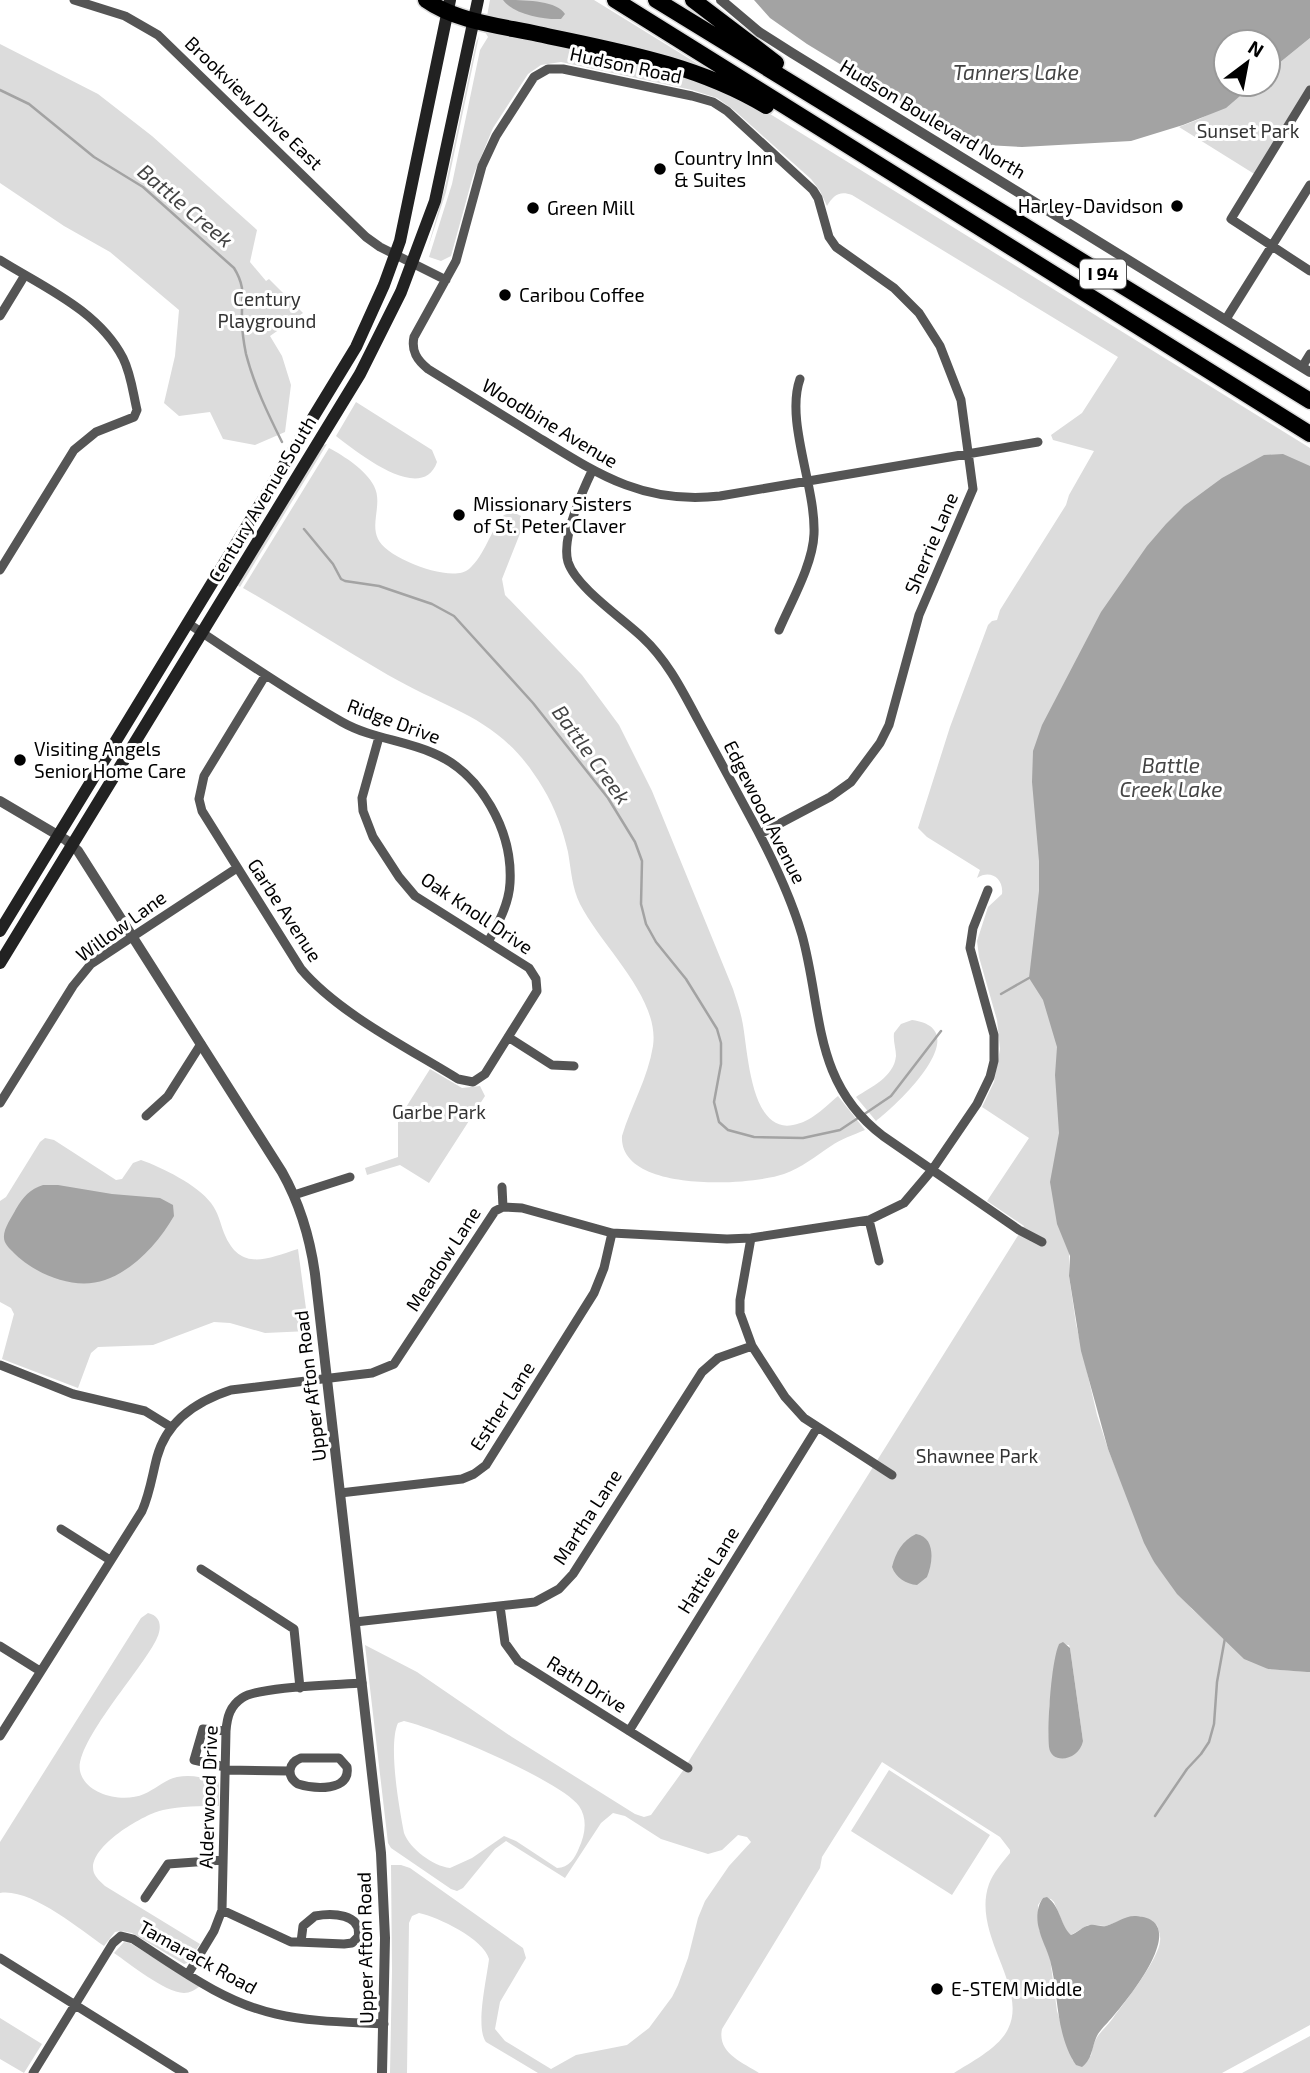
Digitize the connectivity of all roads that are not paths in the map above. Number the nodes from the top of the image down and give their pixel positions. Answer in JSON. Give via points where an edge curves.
{"nodes":[{"id":1,"x":74,"y":0,"type":"edge"},
{"id":2,"x":426,"y":0,"type":"edge"},
{"id":3,"x":478,"y":0,"type":"edge"},
{"id":4,"x":615,"y":0,"type":"edge"},
{"id":5,"x":656,"y":0,"type":"edge"},
{"id":6,"x":693,"y":0,"type":"edge"},
{"id":7,"x":721,"y":0,"type":"edge"},
{"id":8,"x":449,"y":6,"type":"edge"},
{"id":9,"x":474,"y":20,"type":"junction"},
{"id":10,"x":1310,"y":90,"type":"edge"},
{"id":11,"x":895,"y":147,"type":"junction"},
{"id":12,"x":895,"y":174,"type":"junction"},
{"id":13,"x":1310,"y":185,"type":"edge"},
{"id":14,"x":821,"y":208,"type":"joint"},
{"id":15,"x":1272,"y":247,"type":"junction"},
{"id":16,"x":396,"y":254,"type":"junction"},
{"id":17,"x":0,"y":260,"type":"edge"},
{"id":18,"x":413,"y":263,"type":"junction"},
{"id":19,"x":1310,"y":271,"type":"edge"},
{"id":20,"x":25,"y":275,"type":"junction"},
{"id":21,"x":446,"y":280,"type":"junction"},
{"id":22,"x":0,"y":316,"type":"edge"},
{"id":23,"x":1226,"y":319,"type":"junction"},
{"id":24,"x":1310,"y":354,"type":"edge"},
{"id":25,"x":1306,"y":369,"type":"edge"},
{"id":26,"x":800,"y":379,"type":"dead end"},
{"id":27,"x":1310,"y":401,"type":"edge"},
{"id":28,"x":1310,"y":434,"type":"edge"},
{"id":29,"x":1038,"y":442,"type":"dead end"},
{"id":30,"x":969,"y":453,"type":"junction"},
{"id":31,"x":592,"y":471,"type":"junction"},
{"id":32,"x":808,"y":481,"type":"junction"},
{"id":33,"x":0,"y":570,"type":"edge"},
{"id":34,"x":189,"y":624,"type":"junction"},
{"id":35,"x":779,"y":629,"type":"dead end"},
{"id":36,"x":202,"y":633,"type":"junction"},
{"id":37,"x":265,"y":676,"type":"junction"},
{"id":38,"x":379,"y":737,"type":"junction"},
{"id":39,"x":0,"y":801,"type":"edge"},
{"id":40,"x":760,"y":834,"type":"junction"},
{"id":41,"x":60,"y":836,"type":"junction"},
{"id":42,"x":73,"y":845,"type":"junction"},
{"id":43,"x":237,"y":868,"type":"junction"},
{"id":44,"x":988,"y":890,"type":"dead end"},
{"id":45,"x":0,"y":931,"type":"edge"},
{"id":46,"x":132,"y":935,"type":"junction"},
{"id":47,"x":488,"y":942,"type":"junction"},
{"id":48,"x":0,"y":963,"type":"edge"},
{"id":49,"x":508,"y":1037,"type":"junction"},
{"id":50,"x":201,"y":1044,"type":"junction"},
{"id":51,"x":574,"y":1066,"type":"dead end"},
{"id":52,"x":0,"y":1103,"type":"edge"},
{"id":53,"x":146,"y":1116,"type":"dead end"},
{"id":54,"x":932,"y":1170,"type":"junction"},
{"id":55,"x":350,"y":1177,"type":"dead end"},
{"id":56,"x":502,"y":1187,"type":"dead end"},
{"id":57,"x":294,"y":1195,"type":"junction"},
{"id":58,"x":503,"y":1207,"type":"junction"},
{"id":59,"x":869,"y":1220,"type":"junction"},
{"id":60,"x":612,"y":1233,"type":"junction"},
{"id":61,"x":751,"y":1238,"type":"junction"},
{"id":62,"x":1042,"y":1242,"type":"dead end"},
{"id":63,"x":879,"y":1261,"type":"dead end"},
{"id":64,"x":752,"y":1346,"type":"junction"},
{"id":65,"x":0,"y":1365,"type":"edge"},
{"id":66,"x":327,"y":1378,"type":"junction"},
{"id":67,"x":171,"y":1427,"type":"junction"},
{"id":68,"x":817,"y":1428,"type":"junction"},
{"id":69,"x":892,"y":1475,"type":"dead end"},
{"id":70,"x":340,"y":1493,"type":"junction"},
{"id":71,"x":61,"y":1529,"type":"dead end"},
{"id":72,"x":110,"y":1560,"type":"junction"},
{"id":73,"x":201,"y":1569,"type":"dead end"},
{"id":74,"x":500,"y":1606,"type":"junction"},
{"id":75,"x":355,"y":1622,"type":"junction"},
{"id":76,"x":0,"y":1646,"type":"edge"},
{"id":77,"x":40,"y":1671,"type":"junction"},
{"id":78,"x":362,"y":1683,"type":"junction"},
{"id":79,"x":300,"y":1688,"type":"junction"},
{"id":80,"x":226,"y":1731,"type":"junction"},
{"id":81,"x":629,"y":1731,"type":"junction"},
{"id":82,"x":0,"y":1735,"type":"edge"},
{"id":83,"x":688,"y":1768,"type":"dead end"},
{"id":84,"x":225,"y":1769,"type":"junction"},
{"id":85,"x":289,"y":1771,"type":"junction"},
{"id":86,"x":223,"y":1860,"type":"junction"},
{"id":87,"x":145,"y":1898,"type":"dead end"},
{"id":88,"x":222,"y":1910,"type":"junction"},
{"id":89,"x":301,"y":1942,"type":"junction"},
{"id":90,"x":0,"y":1958,"type":"edge"},
{"id":91,"x":188,"y":1974,"type":"junction"},
{"id":92,"x":75,"y":2004,"type":"junction"},
{"id":93,"x":384,"y":2024,"type":"junction"},
{"id":94,"x":33,"y":2073,"type":"edge"},
{"id":95,"x":184,"y":2073,"type":"edge"},
{"id":96,"x":382,"y":2073,"type":"edge"}],
"edges":[{"from":1,"to":16,"type":"street","name":"Brookview Drive East","via":[[125,16],[158,35],[366,237]]},
{"from":2,"to":8,"type":"highway"},
{"from":3,"to":9,"type":"main road","name":"Century Avenue South"},
{"from":4,"to":12,"type":"highway","number":"I 94"},
{"from":5,"to":11,"type":"highway","number":"I 94"},
{"from":6,"to":11,"type":"highway"},
{"from":7,"to":23,"type":"street","name":"Hudson Boulevard North","via":[[792,53]]},
{"from":8,"to":9,"type":"highway"},
{"from":8,"to":16,"type":"main road","name":"Century Avenue South"},
{"from":9,"to":12,"type":"highway","via":[[683,67]]},
{"from":9,"to":18,"type":"main road","name":"Century Avenue South","via":[[435,201]]},
{"from":10,"to":15,"type":"street","via":[[1230,219]]},
{"from":11,"to":27,"type":"highway","number":"I 94"},
{"from":12,"to":28,"type":"highway","number":"I 94"},
{"from":13,"to":15,"type":"street"},
{"from":14,"to":21,"type":"street","name":"Hudson Road","via":[[813,190],[713,103],[548,69],[531,80],[490,148]]},
{"from":14,"to":30,"type":"street","name":"Sherrie Lane","via":[[836,247],[894,288],[930,329],[954,377]]},
{"from":15,"to":19,"type":"street"},
{"from":15,"to":23,"type":"street"},
{"from":16,"to":18,"type":"street"},
{"from":16,"to":34,"type":"main road","name":"Century Avenue South","via":[[345,367]]},
{"from":17,"to":20,"type":"street"},
{"from":18,"to":21,"type":"street"},
{"from":18,"to":36,"type":"main road","name":"Century Avenue South","via":[[360,374]]},
{"from":20,"to":22,"type":"street"},
{"from":20,"to":33,"type":"street","via":[[80,309],[115,345],[128,369],[137,410],[134,417],[96,432],[74,450]]},
{"from":21,"to":31,"type":"street","name":"Woodbine Avenue","via":[[414,337],[413,350],[419,361]]},
{"from":23,"to":25,"type":"street","name":"Hudson Boulevard North"},
{"from":24,"to":25,"type":"street"},
{"from":26,"to":32,"type":"street","via":[[794,404]]},
{"from":29,"to":30,"type":"street","name":"Woodbine Avenue"},
{"from":30,"to":32,"type":"street","name":"Woodbine Avenue"},
{"from":30,"to":40,"type":"street","name":"Sherrie Lane","via":[[971,498],[919,615],[880,743],[852,782]]},
{"from":31,"to":32,"type":"street","name":"Woodbine Avenue","via":[[635,490],[684,498]]},
{"from":31,"to":40,"type":"street","name":"Edgewood Avenue","via":[[569,531],[566,553],[572,571],[654,648]]},
{"from":32,"to":35,"type":"street","via":[[814,522],[811,552]]},
{"from":34,"to":36,"type":"street","name":"Ridge Drive"},
{"from":34,"to":41,"type":"main road","name":"Century Avenue South"},
{"from":36,"to":37,"type":"street","name":"Ridge Drive"},
{"from":36,"to":42,"type":"main road","name":"Century Avenue South"},
{"from":37,"to":38,"type":"street","name":"Ridge Drive","via":[[342,722]]},
{"from":37,"to":43,"type":"street","name":"Garbe Avenue","via":[[200,785],[202,811]]},
{"from":38,"to":47,"type":"street","name":"Oak Knoll Drive","via":[[362,798],[373,837],[415,896]]},
{"from":38,"to":47,"type":"street","name":"Ridge Drive","via":[[444,759],[479,789],[497,819],[507,846],[510,884],[503,913]]},
{"from":39,"to":41,"type":"street","name":"Upper Afton Road"},
{"from":40,"to":54,"type":"street","name":"Edgewood Avenue","via":[[802,936],[827,1058],[865,1121]]},
{"from":41,"to":42,"type":"street","name":"Upper Afton Road"},
{"from":41,"to":45,"type":"main road","name":"Century Avenue South"},
{"from":42,"to":46,"type":"street","name":"Upper Afton Road"},
{"from":42,"to":48,"type":"main road","name":"Century Avenue South"},
{"from":43,"to":46,"type":"street","name":"Willow Lane"},
{"from":43,"to":49,"type":"street","name":"Garbe Avenue","via":[[310,980],[363,1020],[466,1082],[485,1074]]},
{"from":44,"to":54,"type":"street","name":"Meadow Lane","via":[[970,948],[994,1035],[994,1061],[977,1104]]},
{"from":46,"to":50,"type":"street","name":"Upper Afton Road"},
{"from":46,"to":52,"type":"street","name":"Willow Lane","via":[[91,964],[78,980]]},
{"from":47,"to":49,"type":"street","name":"Oak Knoll Drive","via":[[529,968],[536,979],[537,991]]},
{"from":49,"to":51,"type":"street","via":[[552,1065]]},
{"from":50,"to":53,"type":"street","via":[[168,1096]]},
{"from":50,"to":57,"type":"street","name":"Upper Afton Road"},
{"from":54,"to":59,"type":"street","name":"Meadow Lane","via":[[904,1203]]},
{"from":54,"to":62,"type":"street","name":"Edgewood Avenue"},
{"from":55,"to":57,"type":"street"},
{"from":56,"to":58,"type":"street"},
{"from":57,"to":66,"type":"street","name":"Upper Afton Road","via":[[313,1258]]},
{"from":58,"to":60,"type":"street","name":"Meadow Lane"},
{"from":58,"to":66,"type":"street","name":"Meadow Lane","via":[[490,1216],[394,1364],[372,1373]]},
{"from":59,"to":61,"type":"street","name":"Meadow Lane"},
{"from":59,"to":63,"type":"street"},
{"from":60,"to":61,"type":"street","name":"Meadow Lane"},
{"from":60,"to":70,"type":"street","name":"Esther Lane","via":[[594,1293],[486,1465],[462,1479]]},
{"from":61,"to":64,"type":"street","via":[[740,1313]]},
{"from":64,"to":68,"type":"street","via":[[793,1408]]},
{"from":64,"to":74,"type":"street","name":"Martha Lane","via":[[718,1358],[702,1372],[559,1589],[535,1602]]},
{"from":65,"to":67,"type":"street","via":[[73,1394],[145,1411]]},
{"from":66,"to":67,"type":"street","name":"Meadow Lane","via":[[214,1395]]},
{"from":66,"to":70,"type":"street","name":"Upper Afton Road"},
{"from":67,"to":72,"type":"street","name":"Meadow Lane","via":[[142,1511]]},
{"from":68,"to":69,"type":"street"},
{"from":68,"to":81,"type":"street","name":"Hattie Lane"},
{"from":70,"to":75,"type":"street","name":"Upper Afton Road"},
{"from":71,"to":72,"type":"street"},
{"from":72,"to":77,"type":"street","name":"Meadow Lane"},
{"from":73,"to":79,"type":"street","via":[[294,1629]]},
{"from":74,"to":75,"type":"street","name":"Martha Lane"},
{"from":74,"to":81,"type":"street","name":"Rath Drive","via":[[505,1643],[517,1661]]},
{"from":75,"to":78,"type":"street","name":"Upper Afton Road"},
{"from":76,"to":77,"type":"street"},
{"from":77,"to":82,"type":"street","name":"Meadow Lane"},
{"from":78,"to":79,"type":"street","name":"Alderwood Drive"},
{"from":78,"to":93,"type":"street","name":"Upper Afton Road","via":[[383,1885]]},
{"from":79,"to":80,"type":"street","name":"Alderwood Drive","via":[[261,1691],[242,1698],[229,1711]]},
{"from":80,"to":84,"type":"street","name":"Alderwood Drive"},
{"from":80,"to":84,"type":"street","via":[[203,1729],[194,1760]]},
{"from":81,"to":83,"type":"street","name":"Rath Drive"},
{"from":84,"to":85,"type":"street"},
{"from":84,"to":86,"type":"street","name":"Alderwood Drive"},
{"from":85,"to":85,"type":"street","via":[[300,1786],[334,1786],[345,1781],[348,1770],[339,1758],[304,1758],[293,1762]]},
{"from":86,"to":87,"type":"street","via":[[168,1864]]},
{"from":86,"to":88,"type":"street","name":"Alderwood Drive"},
{"from":88,"to":89,"type":"street","via":[[284,1940]]},
{"from":88,"to":91,"type":"street","name":"Alderwood Drive"},
{"from":89,"to":89,"type":"street","via":[[350,1944],[359,1928],[347,1917],[317,1915],[304,1925]]},
{"from":90,"to":92,"type":"street"},
{"from":91,"to":92,"type":"street","name":"Tamarack Road","via":[[134,1939],[121,1936]]},
{"from":91,"to":93,"type":"street","name":"Tamarack Road","via":[[231,1998],[274,2014]]},
{"from":92,"to":94,"type":"street"},
{"from":92,"to":95,"type":"street"},
{"from":93,"to":96,"type":"street","name":"Upper Afton Road"}]}
